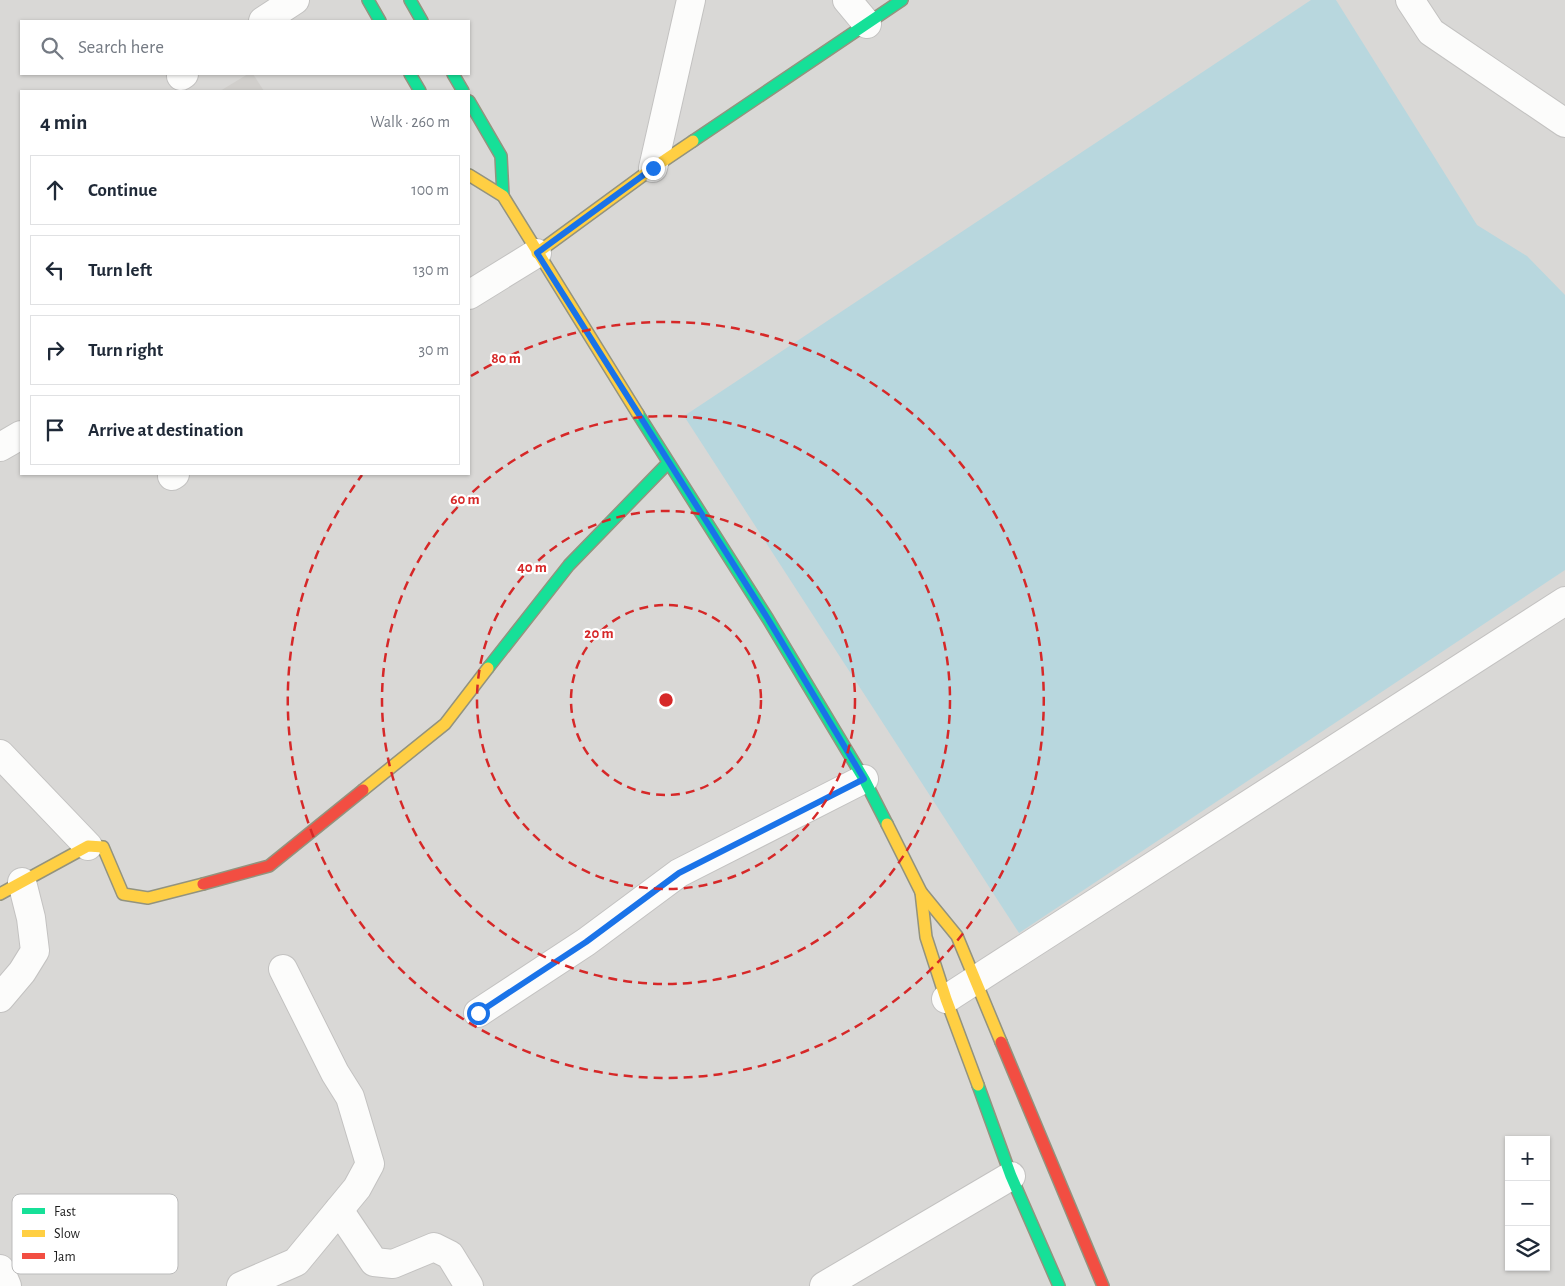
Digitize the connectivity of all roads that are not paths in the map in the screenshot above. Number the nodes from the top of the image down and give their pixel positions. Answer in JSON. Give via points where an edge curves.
{"nodes":[{"id":1,"x":295,"y":0,"type":"edge"},
{"id":2,"x":368,"y":0,"type":"edge"},
{"id":3,"x":410,"y":0,"type":"edge"},
{"id":4,"x":691,"y":0,"type":"edge"},
{"id":5,"x":847,"y":0,"type":"edge"},
{"id":6,"x":902,"y":0,"type":"edge"},
{"id":7,"x":1410,"y":0,"type":"edge"},
{"id":8,"x":265,"y":20,"type":"edge"},
{"id":9,"x":379,"y":20,"type":"edge"},
{"id":10,"x":421,"y":20,"type":"edge"},
{"id":11,"x":867,"y":24,"type":"junction"},
{"id":12,"x":411,"y":75,"type":"edge"},
{"id":13,"x":454,"y":75,"type":"edge"},
{"id":14,"x":419,"y":90,"type":"edge"},
{"id":15,"x":462,"y":90,"type":"edge"},
{"id":16,"x":470,"y":103,"type":"edge"},
{"id":17,"x":1565,"y":124,"type":"edge"},
{"id":18,"x":653,"y":168,"type":"junction"},
{"id":19,"x":470,"y":176,"type":"edge"},
{"id":20,"x":503,"y":196,"type":"junction"},
{"id":21,"x":537,"y":253,"type":"junction"},
{"id":22,"x":470,"y":294,"type":"edge"},
{"id":23,"x":20,"y":436,"type":"edge"},
{"id":24,"x":0,"y":447,"type":"edge"},
{"id":25,"x":668,"y":462,"type":"junction"},
{"id":26,"x":1565,"y":601,"type":"edge"},
{"id":27,"x":0,"y":754,"type":"edge"},
{"id":28,"x":864,"y":779,"type":"junction"},
{"id":29,"x":88,"y":846,"type":"junction"},
{"id":30,"x":11,"y":888,"type":"edge"},
{"id":31,"x":922,"y":892,"type":"junction"},
{"id":32,"x":283,"y":969,"type":"dead end"},
{"id":33,"x":975,"y":981,"type":"junction"},
{"id":34,"x":0,"y":998,"type":"edge"},
{"id":35,"x":946,"y":999,"type":"junction"},
{"id":36,"x":478,"y":1013,"type":"dead end"},
{"id":37,"x":1011,"y":1176,"type":"junction"},
{"id":38,"x":339,"y":1210,"type":"junction"},
{"id":39,"x":0,"y":1268,"type":"edge"},
{"id":40,"x":7,"y":1286,"type":"edge"},
{"id":41,"x":241,"y":1286,"type":"edge"},
{"id":42,"x":469,"y":1286,"type":"edge"},
{"id":43,"x":824,"y":1286,"type":"edge"},
{"id":44,"x":1059,"y":1286,"type":"edge"},
{"id":45,"x":1103,"y":1286,"type":"edge"}],
"edges":[{"from":1,"to":8,"type":"street"},
{"from":2,"to":9,"type":"street"},
{"from":3,"to":10,"type":"street"},
{"from":4,"to":18,"type":"street"},
{"from":5,"to":11,"type":"street"},
{"from":6,"to":11,"type":"street"},
{"from":7,"to":17,"type":"street","via":[[1431,32]]},
{"from":11,"to":18,"type":"street"},
{"from":12,"to":14,"type":"street"},
{"from":13,"to":15,"type":"street"},
{"from":16,"to":20,"type":"street","via":[[501,156]]},
{"from":18,"to":21,"type":"street"},
{"from":19,"to":20,"type":"street"},
{"from":20,"to":21,"type":"street"},
{"from":21,"to":22,"type":"street"},
{"from":21,"to":25,"type":"street"},
{"from":23,"to":24,"type":"street"},
{"from":25,"to":28,"type":"street"},
{"from":25,"to":29,"type":"street","via":[[569,565],[445,724],[269,866],[148,898],[123,894],[103,847]]},
{"from":26,"to":33,"type":"street"},
{"from":27,"to":29,"type":"street"},
{"from":28,"to":31,"type":"street"},
{"from":28,"to":36,"type":"street","via":[[679,873],[586,942]]},
{"from":29,"to":30,"type":"street"},
{"from":30,"to":34,"type":"street","via":[[31,918],[35,951]]},
{"from":31,"to":33,"type":"street","via":[[957,936]]},
{"from":31,"to":35,"type":"street","via":[[926,937]]},
{"from":32,"to":38,"type":"street","via":[[350,1097],[370,1164],[357,1188]]},
{"from":33,"to":35,"type":"street"},
{"from":33,"to":45,"type":"street"},
{"from":35,"to":37,"type":"street"},
{"from":37,"to":43,"type":"street"},
{"from":37,"to":44,"type":"street"},
{"from":38,"to":41,"type":"street","via":[[296,1262]]},
{"from":38,"to":42,"type":"street","via":[[374,1262],[393,1264],[434,1247],[450,1255]]},
{"from":39,"to":40,"type":"street"}]}
